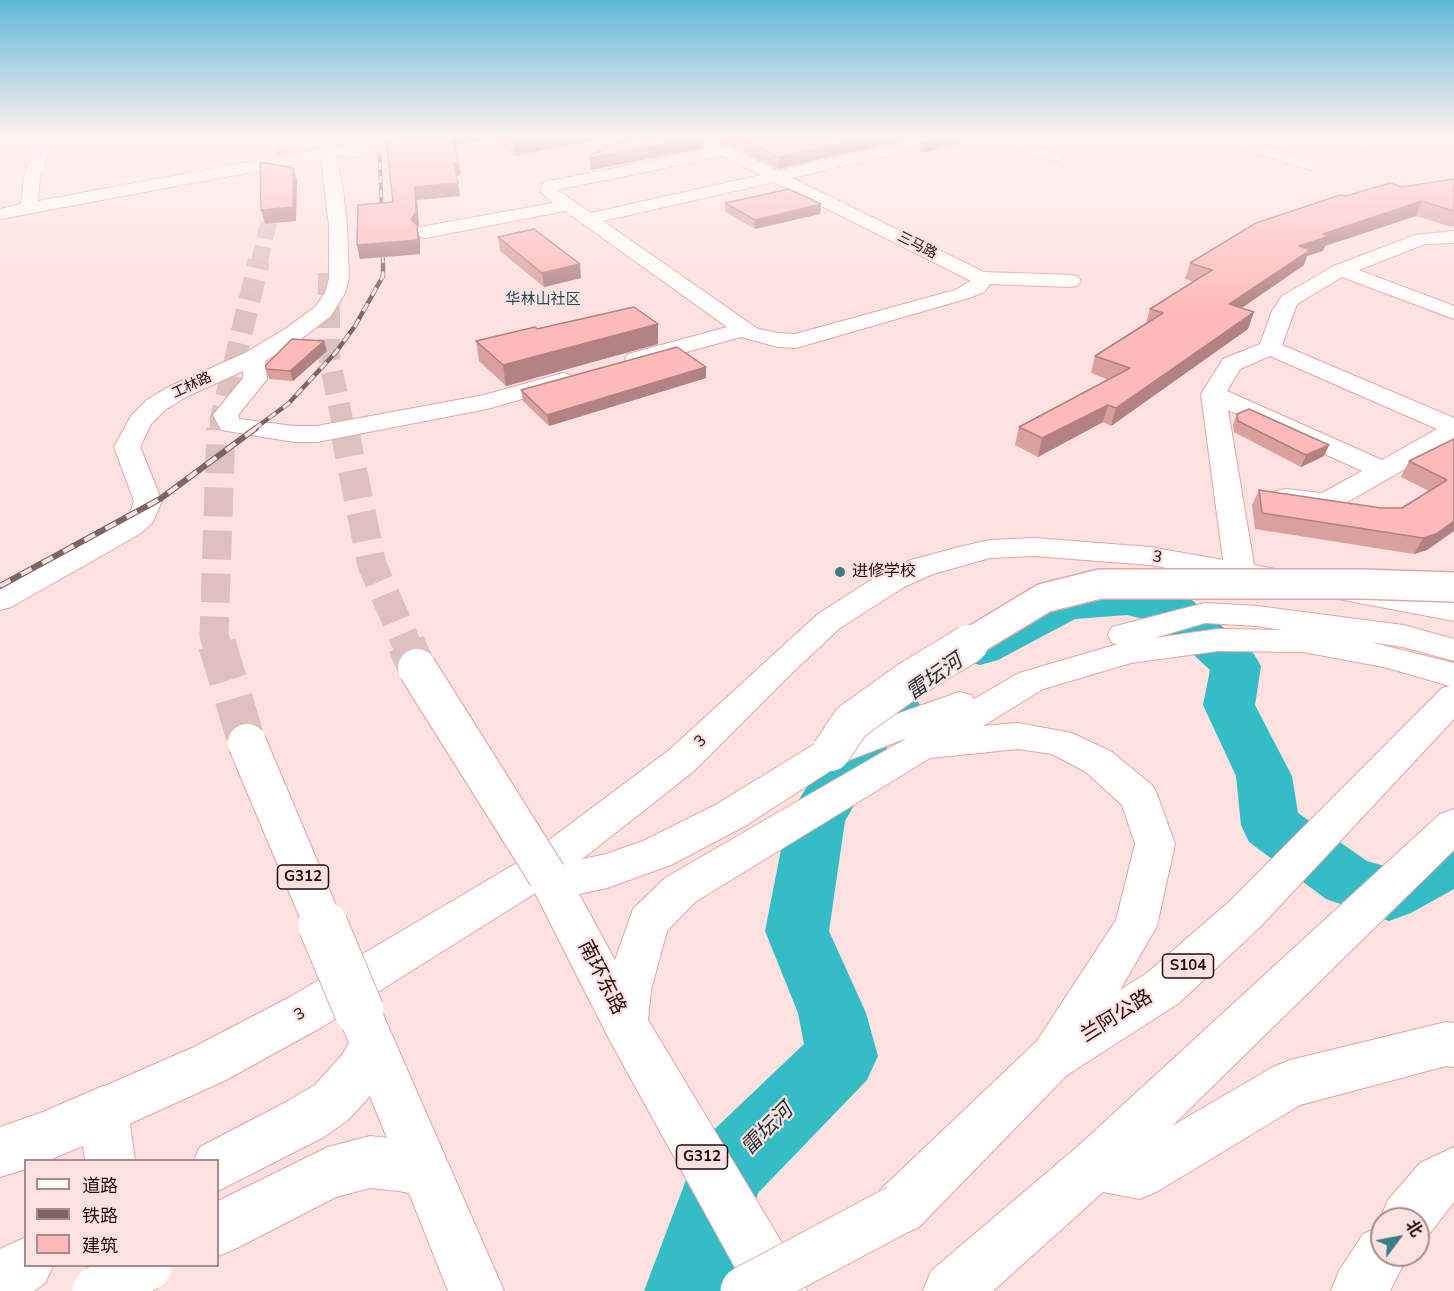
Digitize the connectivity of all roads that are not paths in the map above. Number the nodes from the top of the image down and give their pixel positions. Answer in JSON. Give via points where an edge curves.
{"nodes":[{"id":1,"x":30,"y":194,"type":"edge"},
{"id":2,"x":92,"y":194,"type":"edge"},
{"id":3,"x":335,"y":194,"type":"edge"},
{"id":4,"x":552,"y":194,"type":"edge"},
{"id":5,"x":697,"y":194,"type":"edge"},
{"id":6,"x":813,"y":194,"type":"edge"},
{"id":7,"x":568,"y":206,"type":"junction"},
{"id":8,"x":28,"y":207,"type":"junction"},
{"id":9,"x":0,"y":214,"type":"edge"},
{"id":10,"x":588,"y":219,"type":"junction"},
{"id":11,"x":426,"y":232,"type":"dead end"},
{"id":12,"x":1454,"y":237,"type":"edge"},
{"id":13,"x":1341,"y":270,"type":"junction"},
{"id":14,"x":980,"y":278,"type":"junction"},
{"id":15,"x":1071,"y":281,"type":"dead end"},
{"id":16,"x":1454,"y":313,"type":"edge"},
{"id":17,"x":744,"y":329,"type":"junction"},
{"id":18,"x":1270,"y":348,"type":"junction"},
{"id":19,"x":253,"y":358,"type":"junction"},
{"id":20,"x":617,"y":365,"type":"edge"},
{"id":21,"x":583,"y":374,"type":"edge"},
{"id":22,"x":1213,"y":394,"type":"junction"},
{"id":23,"x":1454,"y":429,"type":"edge"},
{"id":24,"x":1384,"y":471,"type":"junction"},
{"id":25,"x":1259,"y":493,"type":"edge"},
{"id":26,"x":1240,"y":572,"type":"junction"},
{"id":27,"x":0,"y":600,"type":"edge"},
{"id":28,"x":1452,"y":604,"type":"edge"},
{"id":29,"x":1454,"y":650,"type":"edge"},
{"id":30,"x":417,"y":668,"type":"tunnel mouth"},
{"id":31,"x":1454,"y":675,"type":"edge"},
{"id":32,"x":1454,"y":697,"type":"edge"},
{"id":33,"x":247,"y":743,"type":"tunnel mouth"},
{"id":34,"x":920,"y":746,"type":"junction"},
{"id":35,"x":831,"y":752,"type":"junction"},
{"id":36,"x":1454,"y":825,"type":"edge"},
{"id":37,"x":547,"y":875,"type":"junction"},
{"id":38,"x":625,"y":1024,"type":"junction"},
{"id":39,"x":366,"y":1027,"type":"junction"},
{"id":40,"x":1454,"y":1045,"type":"edge"},
{"id":41,"x":1050,"y":1059,"type":"junction"},
{"id":42,"x":103,"y":1111,"type":"junction"},
{"id":43,"x":0,"y":1152,"type":"edge"},
{"id":44,"x":110,"y":1159,"type":"edge"},
{"id":45,"x":219,"y":1164,"type":"edge"},
{"id":46,"x":1095,"y":1165,"type":"junction"},
{"id":47,"x":426,"y":1172,"type":"junction"},
{"id":48,"x":1454,"y":1173,"type":"edge"},
{"id":49,"x":1417,"y":1207,"type":"edge"},
{"id":50,"x":219,"y":1229,"type":"edge"},
{"id":51,"x":24,"y":1264,"type":"edge"},
{"id":52,"x":24,"y":1264,"type":"edge"},
{"id":53,"x":125,"y":1267,"type":"edge"},
{"id":54,"x":145,"y":1267,"type":"edge"},
{"id":55,"x":1374,"y":1267,"type":"edge"},
{"id":56,"x":0,"y":1273,"type":"edge"},
{"id":57,"x":0,"y":1281,"type":"edge"},
{"id":58,"x":475,"y":1289,"type":"edge"},
{"id":59,"x":97,"y":1291,"type":"edge"},
{"id":60,"x":131,"y":1291,"type":"edge"},
{"id":61,"x":745,"y":1291,"type":"edge"},
{"id":62,"x":779,"y":1291,"type":"edge"},
{"id":63,"x":951,"y":1291,"type":"edge"},
{"id":64,"x":1359,"y":1291,"type":"edge"}],
"edges":[{"from":1,"to":8,"type":"main road"},
{"from":2,"to":8,"type":"main road"},
{"from":3,"to":19,"type":"main road","name":"工林路","via":[[339,279],[335,293],[323,311]]},
{"from":4,"to":7,"type":"main road"},
{"from":5,"to":10,"type":"main road"},
{"from":6,"to":14,"type":"main road","name":"三马路"},
{"from":7,"to":10,"type":"main road"},
{"from":7,"to":11,"type":"main road"},
{"from":8,"to":9,"type":"main road"},
{"from":10,"to":17,"type":"main road"},
{"from":12,"to":13,"type":"main road","via":[[1422,239]]},
{"from":13,"to":16,"type":"main road"},
{"from":13,"to":18,"type":"main road","via":[[1290,300]]},
{"from":14,"to":15,"type":"main road"},
{"from":14,"to":17,"type":"main road","via":[[977,288],[962,294],[796,341],[751,334]]},
{"from":17,"to":20,"type":"main road"},
{"from":18,"to":22,"type":"main road","via":[[1231,364]]},
{"from":18,"to":23,"type":"main road"},
{"from":19,"to":21,"type":"main road","via":[[255,379],[225,415],[230,425],[294,435],[488,402]]},
{"from":19,"to":27,"type":"main road","name":"工林路","via":[[177,392],[140,421],[127,447],[148,501],[143,516],[131,527]]},
{"from":22,"to":24,"type":"main road"},
{"from":22,"to":26,"type":"main road"},
{"from":23,"to":24,"type":"main road"},
{"from":24,"to":25,"type":"main road","via":[[1328,502]]},
{"from":26,"to":28,"type":"main road","name":"3"},
{"from":26,"to":42,"type":"main road","name":"3","via":[[1150,556],[1034,547],[990,549],[958,556],[893,580],[829,621],[681,761],[539,870],[306,1012],[209,1064]]},
{"from":28,"to":35,"type":"main road","bridge":true,"via":[[1338,584],[1100,584],[1044,598],[987,630],[851,722]]},
{"from":29,"to":35,"type":"main road","via":[[1392,635],[1257,616],[1205,613],[1034,664],[947,711]]},
{"from":30,"to":37,"type":"main road","name":"南环东路","number":"G312","bridge":true},
{"from":31,"to":34,"type":"main road","via":[[1384,656],[1303,641],[1218,640],[1129,652],[1031,681]]},
{"from":32,"to":41,"type":"main road","name":"兰阿公路","number":"S104","via":[[1246,913],[1163,988]]},
{"from":33,"to":39,"type":"main road","number":"G312","bridge":true},
{"from":34,"to":38,"type":"main road","via":[[680,891],[648,922],[628,990]]},
{"from":34,"to":41,"type":"main road","via":[[1018,735],[1059,742],[1099,762],[1139,797],[1155,844],[1136,926]]},
{"from":35,"to":37,"type":"main road","via":[[731,815],[657,853],[579,877]]},
{"from":36,"to":46,"type":"main road"},
{"from":37,"to":38,"type":"main road","name":"南环东路","number":"G312"},
{"from":38,"to":62,"type":"main road","name":"南环东路","number":"G312"},
{"from":39,"to":45,"type":"main road","via":[[359,1072],[332,1102]]},
{"from":39,"to":47,"type":"main road","number":"G312"},
{"from":40,"to":46,"type":"main road","via":[[1290,1084],[1140,1173]]},
{"from":41,"to":61,"type":"main road","name":"兰阿公路","number":"S104","bridge":true,"via":[[899,1209]]},
{"from":42,"to":43,"type":"main road","name":"3"},
{"from":42,"to":44,"type":"main road"},
{"from":46,"to":63,"type":"main road"},
{"from":47,"to":50,"type":"main road","via":[[370,1162],[328,1173]]},
{"from":47,"to":58,"type":"main road","number":"G312"},
{"from":48,"to":49,"type":"main road","via":[[1438,1181]]},
{"from":51,"to":56,"type":"main road"},
{"from":52,"to":57,"type":"main road"},
{"from":53,"to":60,"type":"main road"},
{"from":54,"to":59,"type":"main road","bridge":true},
{"from":55,"to":64,"type":"main road"}]}
